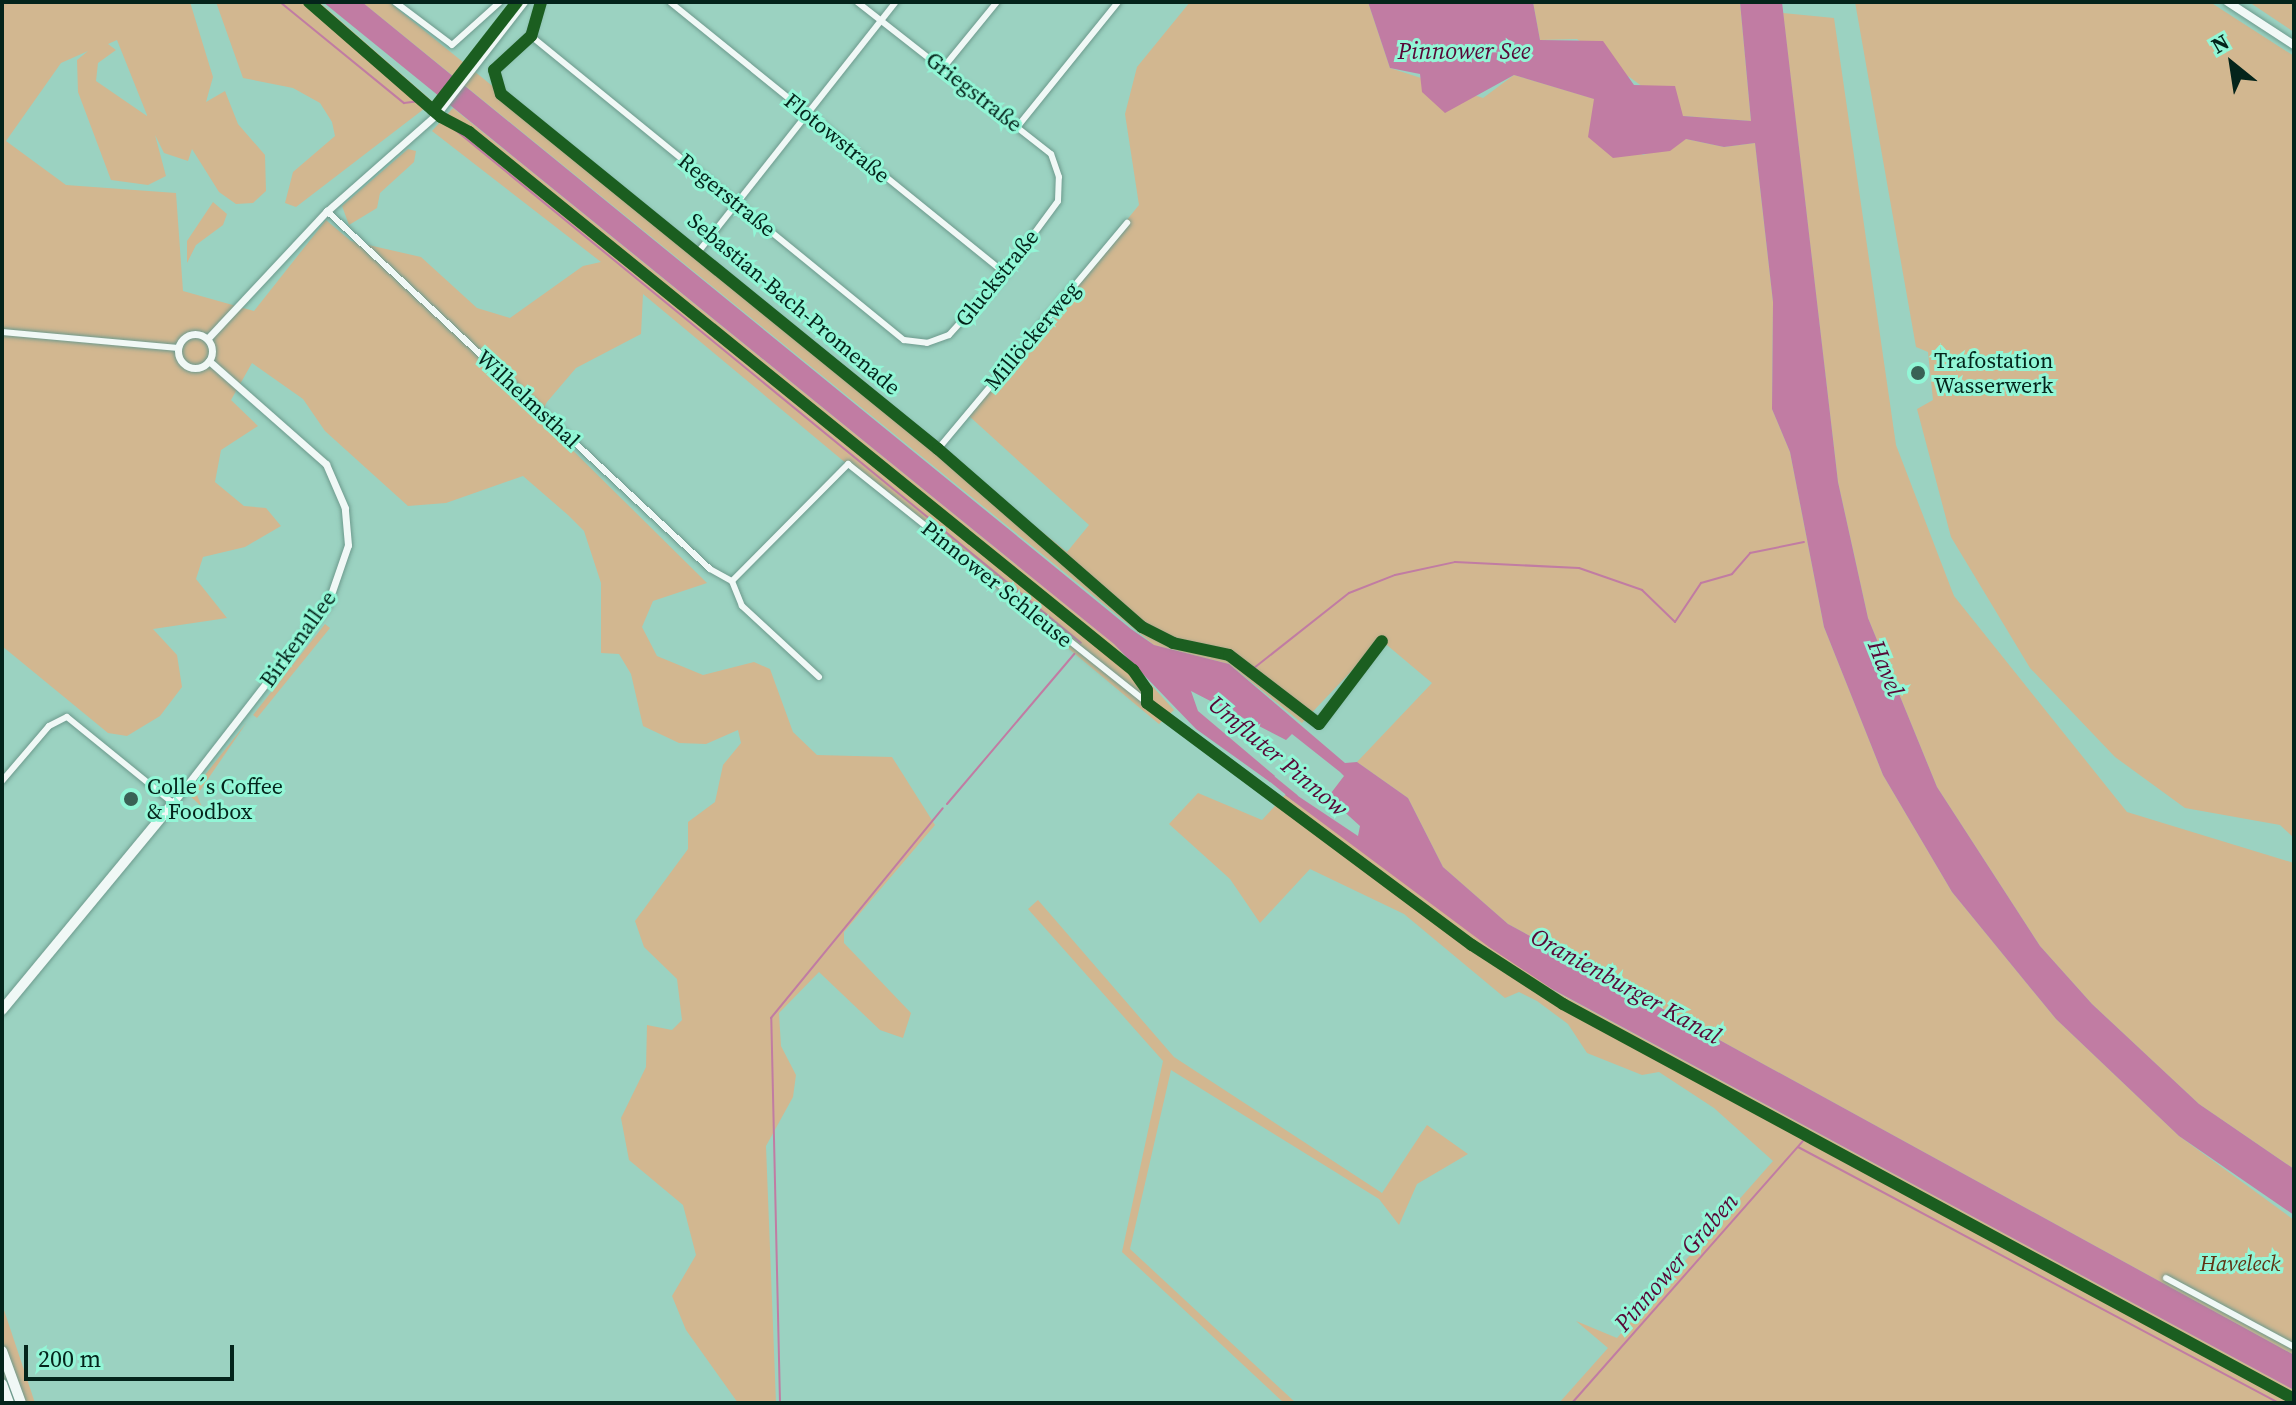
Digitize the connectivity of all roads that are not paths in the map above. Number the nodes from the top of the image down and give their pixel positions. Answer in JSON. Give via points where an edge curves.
{"nodes":[{"id":1,"x":395,"y":2,"type":"edge"},
{"id":2,"x":500,"y":2,"type":"edge"},
{"id":3,"x":524,"y":2,"type":"edge"},
{"id":4,"x":541,"y":2,"type":"edge"},
{"id":5,"x":670,"y":2,"type":"edge"},
{"id":6,"x":857,"y":2,"type":"edge"},
{"id":7,"x":896,"y":2,"type":"edge"},
{"id":8,"x":997,"y":2,"type":"edge"},
{"id":9,"x":1118,"y":2,"type":"edge"},
{"id":10,"x":2228,"y":2,"type":"edge"},
{"id":11,"x":881,"y":20,"type":"junction"},
{"id":12,"x":531,"y":36,"type":"junction"},
{"id":13,"x":2294,"y":45,"type":"edge"},
{"id":14,"x":943,"y":68,"type":"junction"},
{"id":15,"x":807,"y":115,"type":"junction"},
{"id":16,"x":1018,"y":126,"type":"junction"},
{"id":17,"x":1058,"y":201,"type":"joint"},
{"id":18,"x":736,"y":202,"type":"junction"},
{"id":19,"x":327,"y":211,"type":"junction"},
{"id":20,"x":1127,"y":223,"type":"dead end"},
{"id":21,"x":699,"y":251,"type":"junction"},
{"id":22,"x":1005,"y":273,"type":"junction"},
{"id":23,"x":2,"y":332,"type":"edge"},
{"id":24,"x":208,"y":338,"type":"junction"},
{"id":25,"x":927,"y":343,"type":"joint"},
{"id":26,"x":178,"y":348,"type":"junction"},
{"id":27,"x":209,"y":361,"type":"junction"},
{"id":28,"x":938,"y":449,"type":"junction"},
{"id":29,"x":732,"y":581,"type":"junction"},
{"id":30,"x":1382,"y":641,"type":"dead end"},
{"id":31,"x":819,"y":677,"type":"dead end"},
{"id":32,"x":1147,"y":703,"type":"dead end"},
{"id":33,"x":2,"y":781,"type":"edge"},
{"id":34,"x":173,"y":803,"type":"junction"},
{"id":35,"x":2,"y":1010,"type":"edge"},
{"id":36,"x":2166,"y":1278,"type":"dead end"},
{"id":37,"x":2294,"y":1347,"type":"edge"},
{"id":38,"x":2,"y":1351,"type":"edge"},
{"id":39,"x":2,"y":1384,"type":"edge"},
{"id":40,"x":9,"y":1403,"type":"edge"},
{"id":41,"x":21,"y":1403,"type":"edge"}],
"edges":[{"from":1,"to":2,"type":"street","via":[[452,45]]},
{"from":3,"to":19,"type":"street","via":[[442,109]]},
{"from":4,"to":12,"type":"street"},
{"from":5,"to":15,"type":"street","name":"Flotowstraße"},
{"from":6,"to":11,"type":"street","name":"Griegstraße"},
{"from":7,"to":11,"type":"street"},
{"from":8,"to":14,"type":"street"},
{"from":9,"to":16,"type":"street"},
{"from":10,"to":13,"type":"main road"},
{"from":11,"to":14,"type":"street","name":"Griegstraße"},
{"from":11,"to":15,"type":"street"},
{"from":12,"to":18,"type":"street","name":"Regerstraße"},
{"from":12,"to":21,"type":"street","name":"Sebastian-Bach-Promenade","via":[[494,70],[501,94],[588,170]]},
{"from":14,"to":16,"type":"street","name":"Griegstraße"},
{"from":15,"to":18,"type":"street"},
{"from":15,"to":22,"type":"street","name":"Flotowstraße"},
{"from":16,"to":17,"type":"street","name":"Griegstraße","via":[[1051,154]]},
{"from":17,"to":22,"type":"street","name":"Gluckstraße"},
{"from":18,"to":21,"type":"street"},
{"from":18,"to":25,"type":"street","name":"Regerstraße","via":[[904,340]]},
{"from":19,"to":24,"type":"street"},
{"from":19,"to":29,"type":"street","name":"Wilhelmsthal","via":[[710,569]]},
{"from":20,"to":28,"type":"street","name":"Millöckerweg"},
{"from":21,"to":28,"type":"street","name":"Sebastian-Bach-Promenade"},
{"from":22,"to":25,"type":"street","name":"Gluckstraße","via":[[949,335]]},
{"from":23,"to":26,"type":"street"},
{"from":24,"to":26,"type":"street","via":[[193,333]]},
{"from":24,"to":27,"type":"street"},
{"from":26,"to":27,"type":"street","name":"Birkenallee","via":[[189,367]]},
{"from":27,"to":34,"type":"street","name":"Birkenallee","via":[[326,464],[345,508],[348,545],[321,614]]},
{"from":28,"to":30,"type":"street","name":"Sebastian-Bach-Promenade","via":[[1142,627],[1173,643],[1229,655],[1319,724]]},
{"from":29,"to":31,"type":"street","name":"Wilhelmsthal","via":[[742,606]]},
{"from":29,"to":32,"type":"street","name":"Pinnower Schleuse","via":[[848,464]]},
{"from":33,"to":34,"type":"street","via":[[49,726],[67,717]]},
{"from":34,"to":35,"type":"highway"},
{"from":36,"to":37,"type":"street"},
{"from":38,"to":41,"type":"highway"},
{"from":39,"to":40,"type":"highway"}]}
